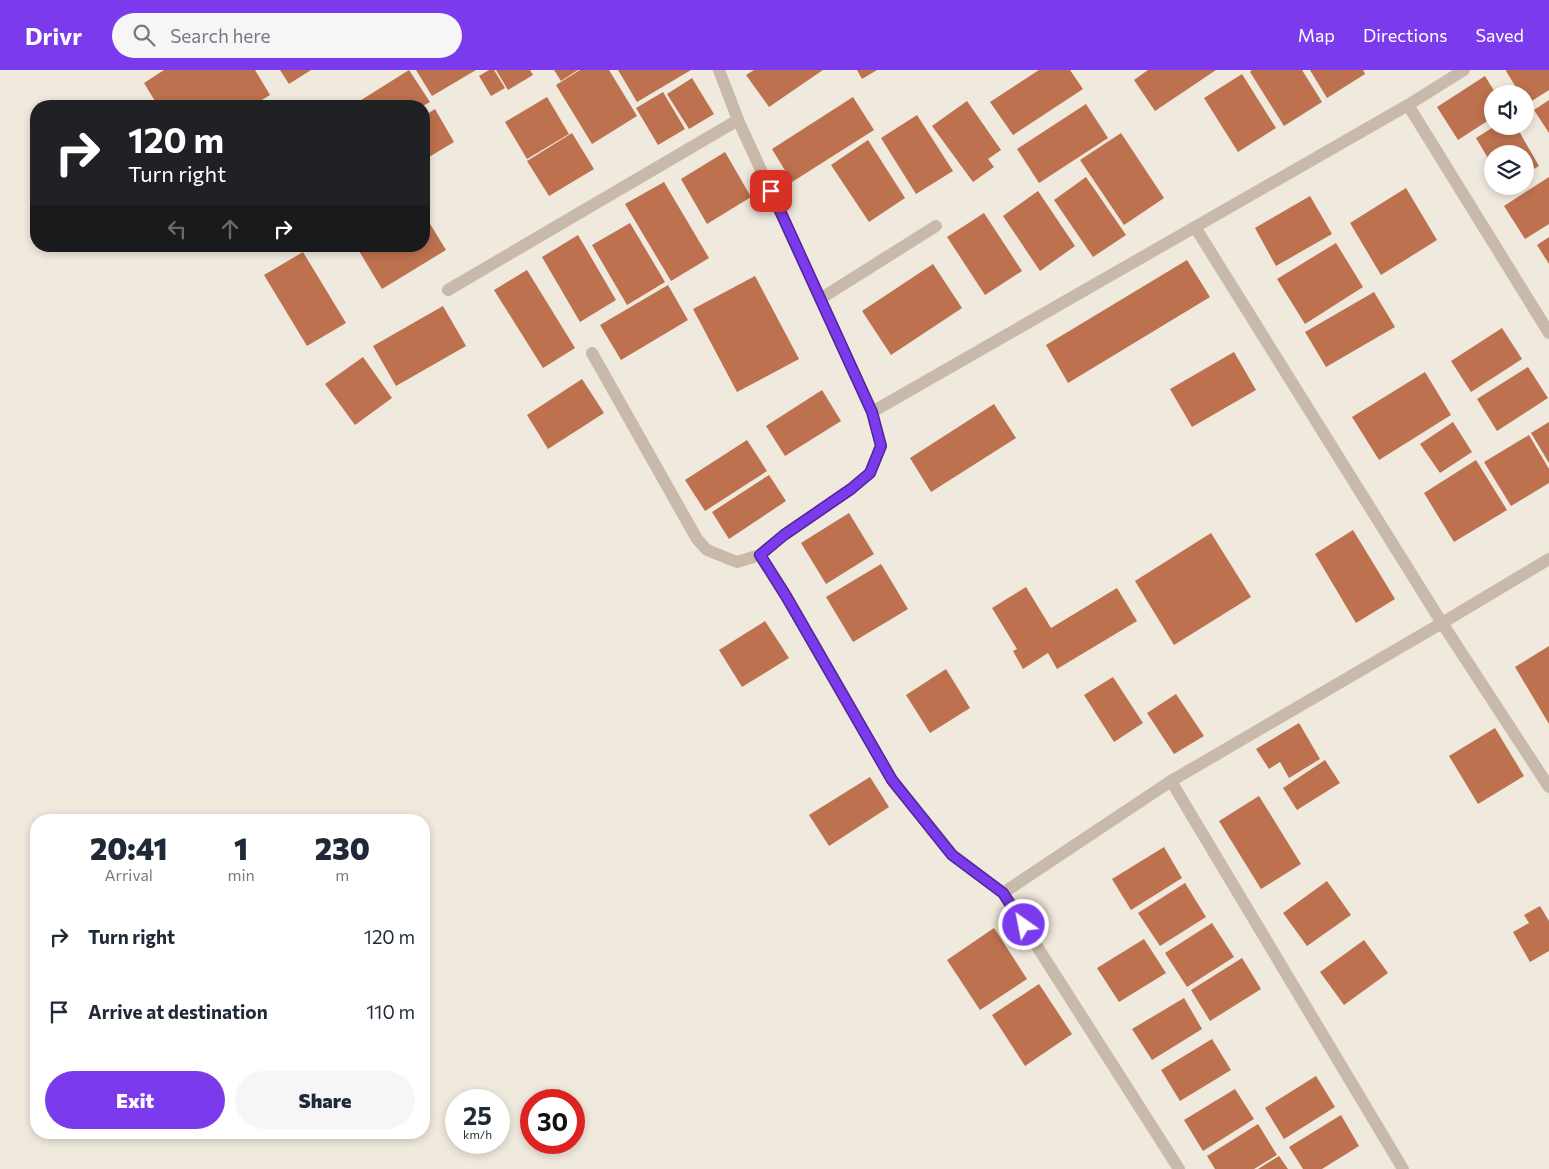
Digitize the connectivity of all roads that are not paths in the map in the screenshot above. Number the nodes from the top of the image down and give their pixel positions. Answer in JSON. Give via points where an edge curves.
{"nodes":[{"id":1,"x":1464,"y":70,"type":"edge"},
{"id":2,"x":722,"y":71,"type":"edge"},
{"id":3,"x":1408,"y":105,"type":"junction"},
{"id":4,"x":738,"y":120,"type":"junction"},
{"id":5,"x":936,"y":226,"type":"dead end"},
{"id":6,"x":1195,"y":227,"type":"junction"},
{"id":7,"x":448,"y":290,"type":"dead end"},
{"id":8,"x":820,"y":299,"type":"junction"},
{"id":9,"x":1549,"y":333,"type":"edge"},
{"id":10,"x":592,"y":353,"type":"dead end"},
{"id":11,"x":872,"y":412,"type":"junction"},
{"id":12,"x":760,"y":555,"type":"junction"},
{"id":13,"x":1549,"y":559,"type":"edge"},
{"id":14,"x":1442,"y":624,"type":"junction"},
{"id":15,"x":1171,"y":781,"type":"junction"},
{"id":16,"x":1549,"y":786,"type":"edge"},
{"id":17,"x":1003,"y":893,"type":"junction"},
{"id":18,"x":1179,"y":1169,"type":"edge"},
{"id":19,"x":1404,"y":1169,"type":"edge"}],
"edges":[{"from":1,"to":3,"type":"street"},
{"from":2,"to":4,"type":"street"},
{"from":3,"to":6,"type":"street"},
{"from":3,"to":9,"type":"street"},
{"from":4,"to":7,"type":"street"},
{"from":4,"to":8,"type":"street"},
{"from":5,"to":8,"type":"street"},
{"from":6,"to":11,"type":"street"},
{"from":6,"to":14,"type":"street"},
{"from":8,"to":11,"type":"street"},
{"from":10,"to":12,"type":"street","via":[[697,539],[707,550],[737,562]]},
{"from":11,"to":12,"type":"street","via":[[881,446],[870,473]]},
{"from":12,"to":17,"type":"street","via":[[892,780],[952,855]]},
{"from":13,"to":14,"type":"street"},
{"from":14,"to":15,"type":"street"},
{"from":14,"to":16,"type":"street"},
{"from":15,"to":17,"type":"street"},
{"from":15,"to":19,"type":"street"},
{"from":17,"to":18,"type":"street"}]}
